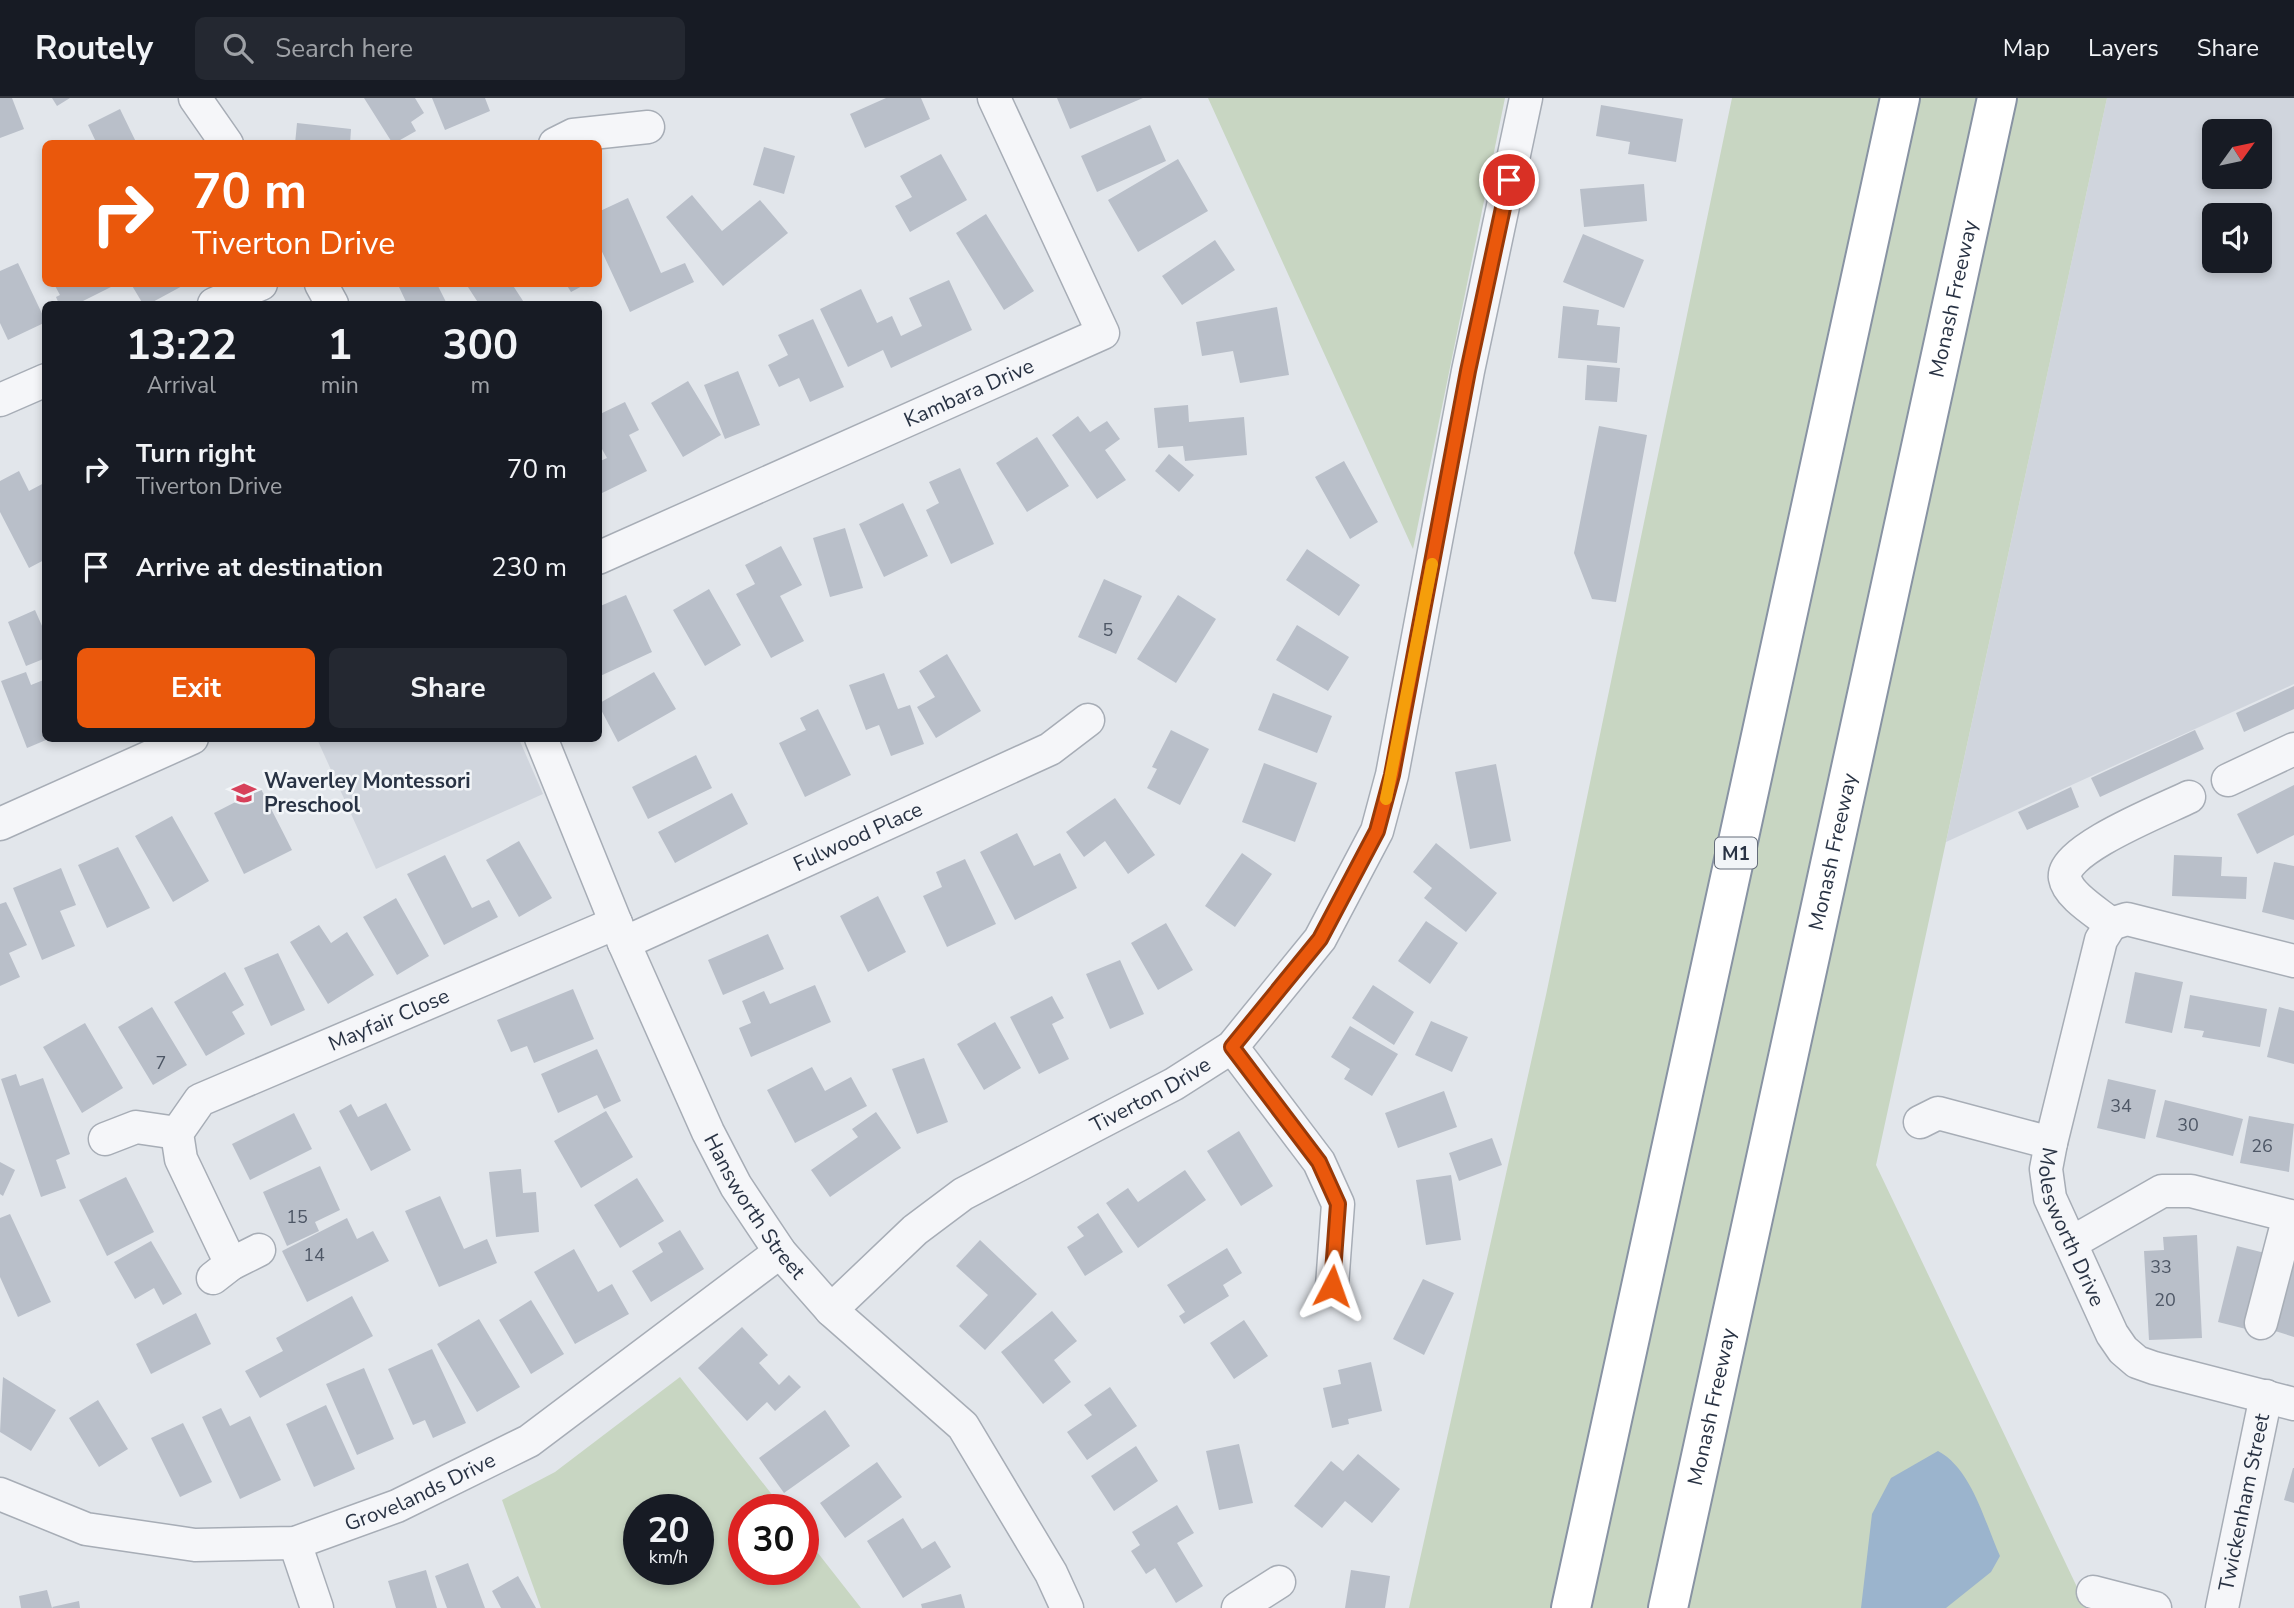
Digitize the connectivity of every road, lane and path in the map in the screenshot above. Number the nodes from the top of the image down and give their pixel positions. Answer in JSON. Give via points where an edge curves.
{"nodes":[{"id":1,"x":195,"y":98,"type":"edge"},
{"id":2,"x":994,"y":98,"type":"edge"},
{"id":3,"x":1526,"y":98,"type":"edge"},
{"id":4,"x":1900,"y":98,"type":"edge"},
{"id":5,"x":1997,"y":98,"type":"edge"},
{"id":6,"x":648,"y":127,"type":"dead end"},
{"id":7,"x":224,"y":140,"type":"edge"},
{"id":8,"x":563,"y":140,"type":"edge"},
{"id":9,"x":254,"y":287,"type":"edge"},
{"id":10,"x":221,"y":301,"type":"edge"},
{"id":11,"x":42,"y":382,"type":"edge"},
{"id":12,"x":0,"y":400,"type":"edge"},
{"id":13,"x":602,"y":556,"type":"edge"},
{"id":14,"x":1088,"y":720,"type":"dead end"},
{"id":15,"x":183,"y":742,"type":"edge"},
{"id":16,"x":543,"y":742,"type":"edge"},
{"id":17,"x":2294,"y":749,"type":"edge"},
{"id":18,"x":2228,"y":780,"type":"dead end"},
{"id":19,"x":2189,"y":797,"type":"dead end"},
{"id":20,"x":0,"y":824,"type":"edge"},
{"id":21,"x":2111,"y":924,"type":"junction"},
{"id":22,"x":620,"y":933,"type":"junction"},
{"id":23,"x":2294,"y":961,"type":"edge"},
{"id":24,"x":1232,"y":1047,"type":"junction"},
{"id":25,"x":1920,"y":1122,"type":"dead end"},
{"id":26,"x":177,"y":1133,"type":"junction"},
{"id":27,"x":104,"y":1139,"type":"dead end"},
{"id":28,"x":2052,"y":1143,"type":"junction"},
{"id":29,"x":2291,"y":1217,"type":"edge"},
{"id":30,"x":2071,"y":1243,"type":"junction"},
{"id":31,"x":258,"y":1250,"type":"dead end"},
{"id":32,"x":780,"y":1252,"type":"junction"},
{"id":33,"x":1332,"y":1286,"type":"dead end"},
{"id":34,"x":831,"y":1310,"type":"junction"},
{"id":35,"x":2261,"y":1323,"type":"dead end"},
{"id":36,"x":2280,"y":1400,"type":"edge"},
{"id":37,"x":0,"y":1494,"type":"edge"},
{"id":38,"x":1690,"y":1506,"type":"junction"},
{"id":39,"x":295,"y":1543,"type":"junction"},
{"id":40,"x":1279,"y":1582,"type":"dead end"},
{"id":41,"x":2093,"y":1592,"type":"dead end"},
{"id":42,"x":317,"y":1608,"type":"edge"},
{"id":43,"x":1067,"y":1608,"type":"edge"},
{"id":44,"x":1238,"y":1608,"type":"edge"},
{"id":45,"x":1571,"y":1608,"type":"edge"},
{"id":46,"x":1668,"y":1608,"type":"edge"},
{"id":47,"x":1679,"y":1608,"type":"edge"},
{"id":48,"x":2155,"y":1608,"type":"edge"},
{"id":49,"x":2222,"y":1608,"type":"edge"}],
"edges":[{"from":1,"to":7,"type":"street"},
{"from":2,"to":13,"type":"street","name":"Kambara Drive","via":[[1103,333]]},
{"from":3,"to":24,"type":"street","name":"Tiverton Drive","via":[[1468,371],[1392,775],[1377,831],[1320,939]]},
{"from":4,"to":45,"type":"highway","number":"M1"},
{"from":5,"to":38,"type":"highway","name":"Monash Freeway"},
{"from":6,"to":8,"type":"street","via":[[572,135]]},
{"from":9,"to":10,"type":"street"},
{"from":11,"to":12,"type":"street"},
{"from":14,"to":22,"type":"street","name":"Fulwood Place","via":[[1050,749]]},
{"from":15,"to":20,"type":"street"},
{"from":16,"to":22,"type":"street","name":"Hansworth Street"},
{"from":17,"to":18,"type":"street"},
{"from":19,"to":21,"type":"street","via":[[2093,844],[2066,867],[2065,880],[2072,892]]},
{"from":21,"to":23,"type":"street","via":[[2127,919]]},
{"from":21,"to":28,"type":"street","name":"Molesworth Drive","via":[[2101,940]]},
{"from":22,"to":26,"type":"street","name":"Mayfair Close","via":[[201,1100]]},
{"from":22,"to":32,"type":"street","name":"Hansworth Street","via":[[708,1132],[736,1186]]},
{"from":24,"to":33,"type":"street","via":[[1319,1162],[1338,1204]]},
{"from":24,"to":34,"type":"street","name":"Tiverton Drive","via":[[1174,1084],[962,1194],[915,1230]]},
{"from":25,"to":28,"type":"street","via":[[1938,1113]]},
{"from":26,"to":27,"type":"street","via":[[136,1127]]},
{"from":26,"to":31,"type":"street","via":[[181,1159],[222,1271]]},
{"from":28,"to":30,"type":"street","name":"Molesworth Drive","via":[[2046,1169],[2050,1198]]},
{"from":29,"to":30,"type":"street","via":[[2191,1191],[2162,1191]]},
{"from":29,"to":35,"type":"street"},
{"from":30,"to":36,"type":"street","name":"Molesworth Drive","via":[[2112,1334],[2137,1362]]},
{"from":32,"to":34,"type":"street","name":"Hansworth Street"},
{"from":32,"to":39,"type":"street","name":"Grovelands Drive","via":[[529,1441],[397,1506]]},
{"from":34,"to":43,"type":"street","name":"Hansworth Street","via":[[963,1426]]},
{"from":36,"to":49,"type":"street","name":"Twickenham Street"},
{"from":37,"to":39,"type":"street","name":"Grovelands Drive","via":[[86,1528],[195,1545]]},
{"from":38,"to":46,"type":"highway","name":"Monash Freeway"},
{"from":38,"to":47,"type":"highway"},
{"from":39,"to":42,"type":"street"},
{"from":40,"to":44,"type":"street"},
{"from":41,"to":48,"type":"street"}]}
